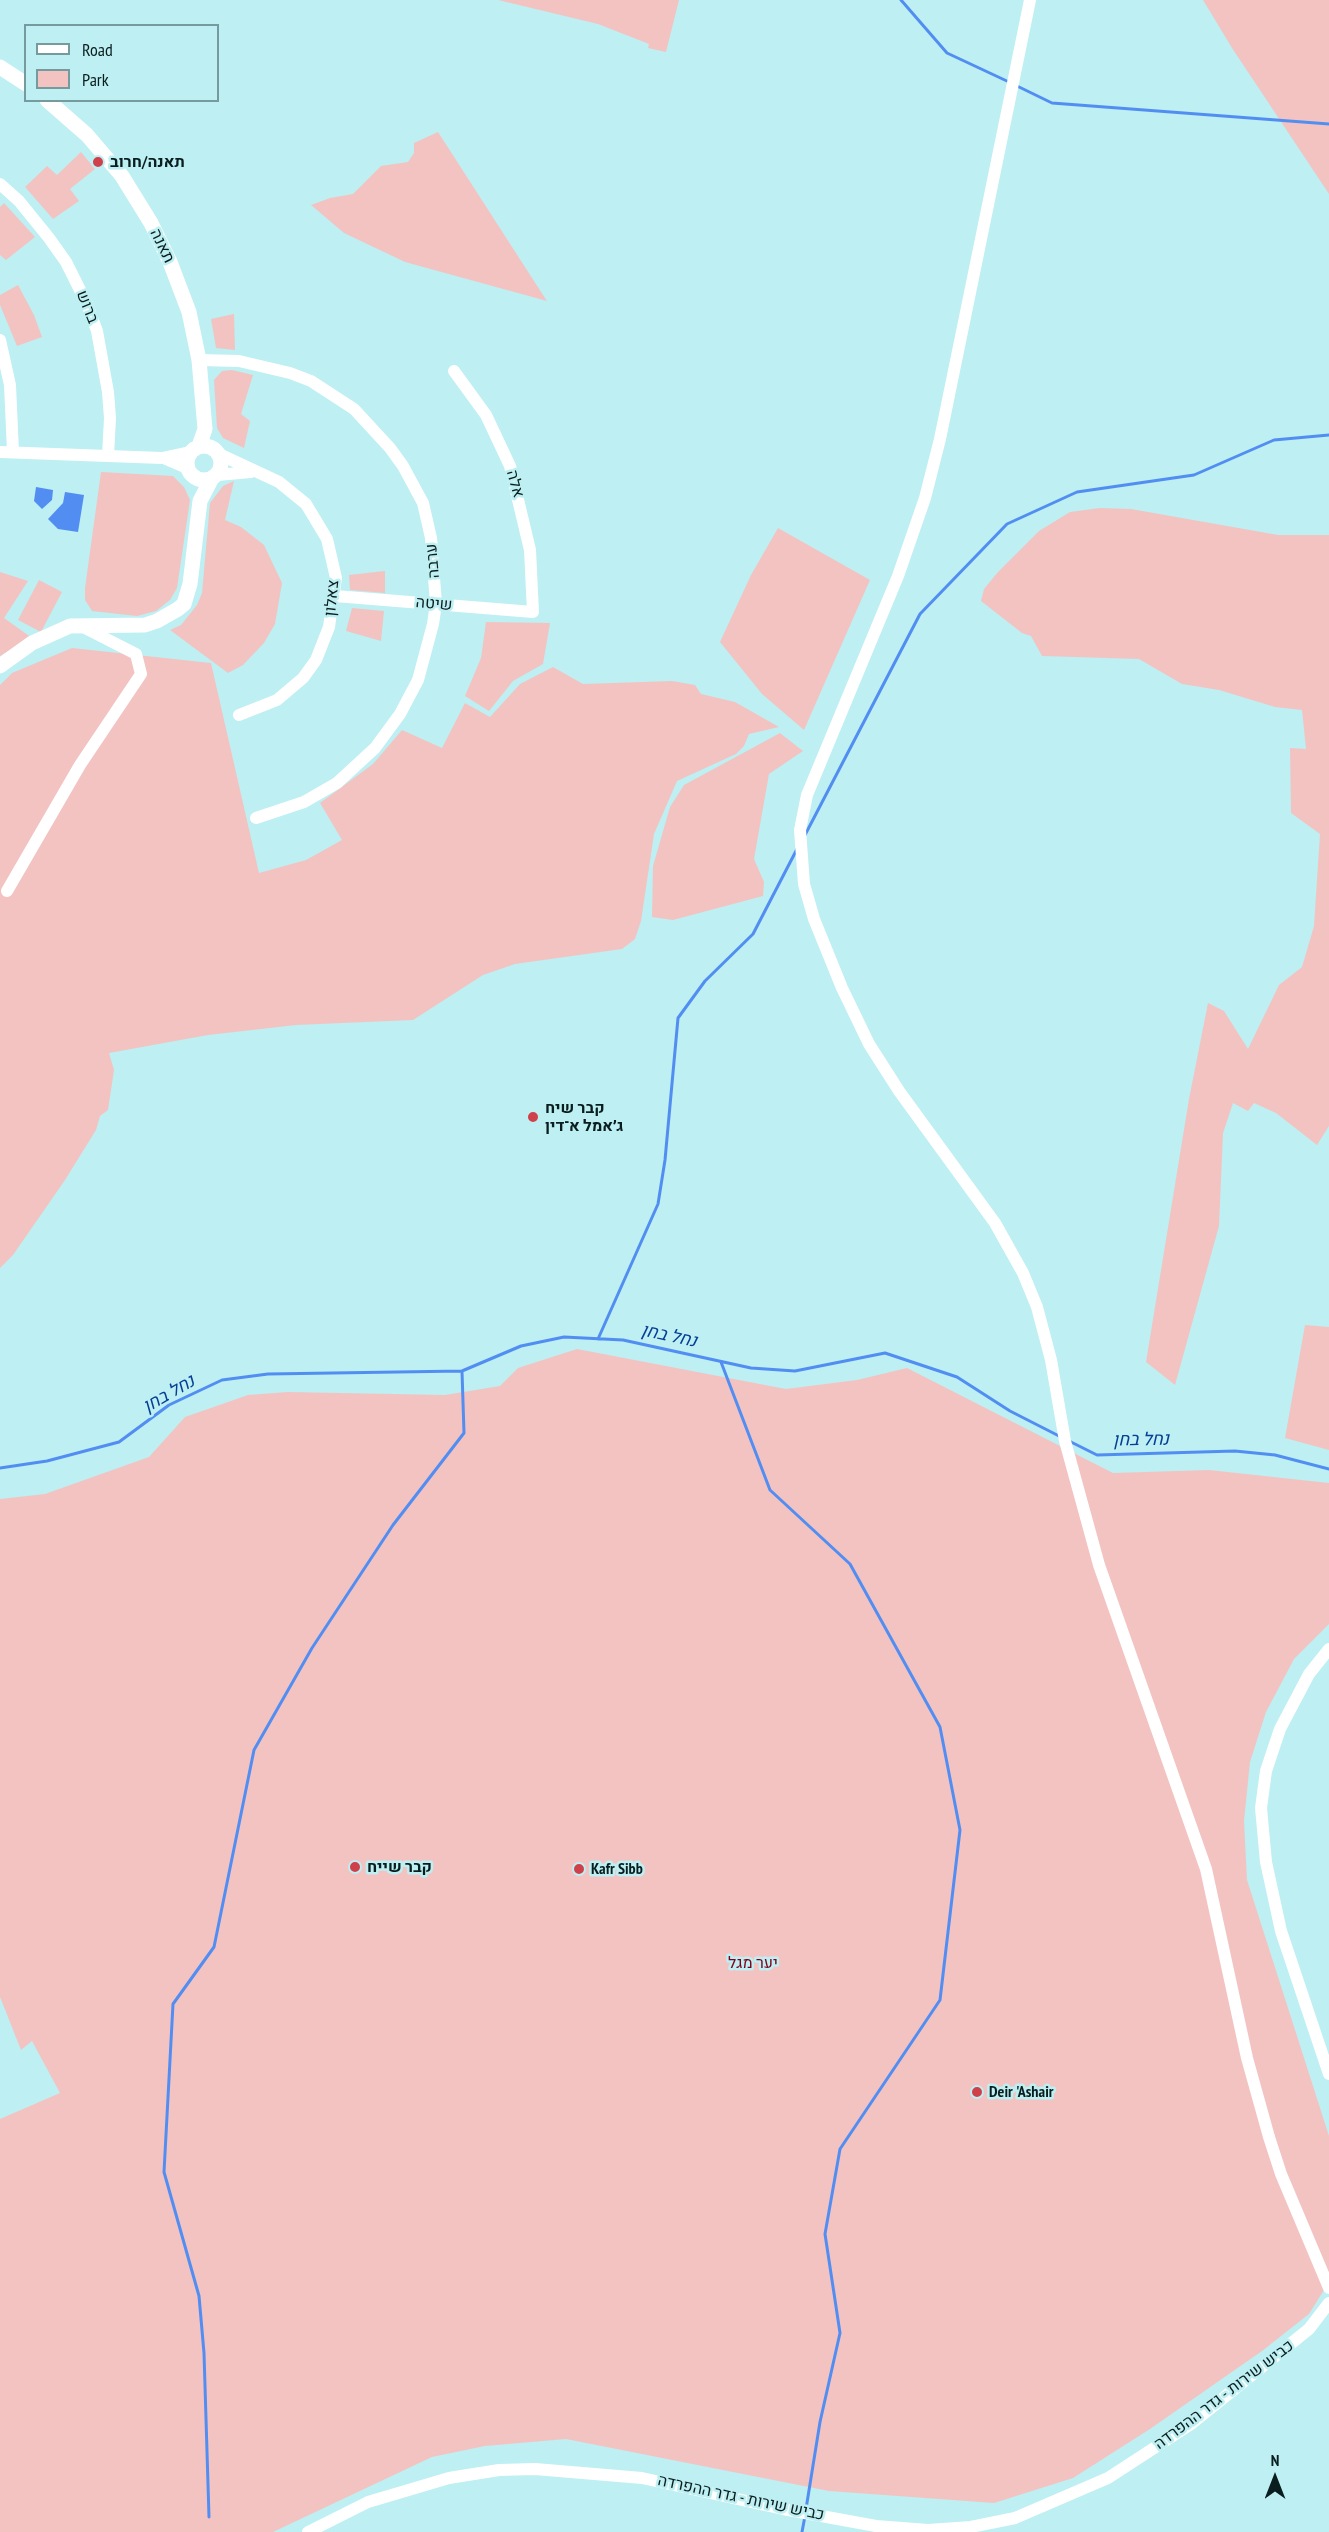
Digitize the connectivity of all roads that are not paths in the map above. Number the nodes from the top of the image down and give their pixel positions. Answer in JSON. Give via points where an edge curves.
{"nodes":[{"id":1,"x":1030,"y":0,"type":"edge"},
{"id":2,"x":0,"y":68,"type":"edge"},
{"id":3,"x":24,"y":83,"type":"edge"},
{"id":4,"x":49,"y":102,"type":"edge"},
{"id":5,"x":0,"y":184,"type":"edge"},
{"id":6,"x":0,"y":340,"type":"edge"},
{"id":7,"x":199,"y":360,"type":"junction"},
{"id":8,"x":454,"y":371,"type":"dead end"},
{"id":9,"x":0,"y":452,"type":"edge"},
{"id":10,"x":14,"y":452,"type":"junction"},
{"id":11,"x":108,"y":456,"type":"junction"},
{"id":12,"x":200,"y":457,"type":"junction"},
{"id":13,"x":255,"y":472,"type":"junction"},
{"id":14,"x":215,"y":476,"type":"junction"},
{"id":15,"x":200,"y":501,"type":"junction"},
{"id":16,"x":335,"y":596,"type":"junction"},
{"id":17,"x":436,"y":604,"type":"junction"},
{"id":18,"x":533,"y":612,"type":"joint"},
{"id":19,"x":77,"y":625,"type":"junction"},
{"id":20,"x":0,"y":666,"type":"edge"},
{"id":21,"x":239,"y":715,"type":"dead end"},
{"id":22,"x":256,"y":818,"type":"dead end"},
{"id":23,"x":7,"y":891,"type":"dead end"},
{"id":24,"x":1329,"y":1649,"type":"edge"},
{"id":25,"x":1329,"y":2074,"type":"edge"},
{"id":26,"x":1329,"y":2288,"type":"edge"},
{"id":27,"x":1329,"y":2303,"type":"edge"},
{"id":28,"x":308,"y":2532,"type":"edge"}],
"edges":[{"from":1,"to":26,"type":"street","via":[[930,478],[898,576],[807,795],[800,830],[802,875],[814,919],[870,1044],[899,1091],[995,1223],[1037,1307],[1065,1442],[1099,1565],[1206,1869],[1247,2058],[1269,2137]]},
{"from":2,"to":3,"type":"street"},
{"from":4,"to":7,"type":"street","name":"תאנה","via":[[111,162],[142,207],[166,250],[183,295]]},
{"from":5,"to":11,"type":"street","name":"ברוש","via":[[49,238],[87,304],[97,331],[108,392]]},
{"from":6,"to":10,"type":"street","via":[[10,384]]},
{"from":7,"to":12,"type":"street","name":"תאנה","via":[[205,426]]},
{"from":7,"to":17,"type":"street","name":"ערבה","via":[[263,365],[311,381],[354,409],[374,429],[403,466],[423,503],[431,538]]},
{"from":8,"to":18,"type":"street","name":"אלה","via":[[486,415],[510,466],[530,550]]},
{"from":9,"to":10,"type":"street"},
{"from":10,"to":11,"type":"street"},
{"from":11,"to":12,"type":"street"},
{"from":12,"to":13,"type":"street","name":"צאלון"},
{"from":12,"to":14,"type":"street","via":[[221,466]]},
{"from":12,"to":14,"type":"street","via":[[202,480]]},
{"from":12,"to":15,"type":"street","name":"תאנה"},
{"from":13,"to":14,"type":"street","name":"צאלון"},
{"from":13,"to":16,"type":"street","name":"צאלון","via":[[294,492],[318,520],[333,557]]},
{"from":14,"to":15,"type":"street","name":"תאנה"},
{"from":15,"to":19,"type":"street","name":"תאנה","via":[[184,603],[145,625]]},
{"from":16,"to":17,"type":"street","name":"שיטה"},
{"from":16,"to":21,"type":"street","name":"צאלון","via":[[322,647],[303,678],[277,700]]},
{"from":17,"to":18,"type":"street","name":"שיטה"},
{"from":17,"to":22,"type":"street","name":"ערבה","via":[[418,680],[390,730],[375,748],[357,767],[322,792],[282,811]]},
{"from":19,"to":20,"type":"street","name":"תאנה","via":[[38,639]]},
{"from":19,"to":23,"type":"street","via":[[136,654],[141,674],[80,765]]},
{"from":24,"to":25,"type":"street","via":[[1309,1674],[1280,1730],[1266,1771],[1261,1809],[1266,1862],[1281,1931]]},
{"from":27,"to":28,"type":"street","name":"כביש שירות - גדר ההפרדה","via":[[1309,2329],[1191,2424],[1108,2478],[1015,2518],[928,2530],[876,2526],[642,2478],[535,2469],[499,2470],[409,2489],[368,2502]]}]}
